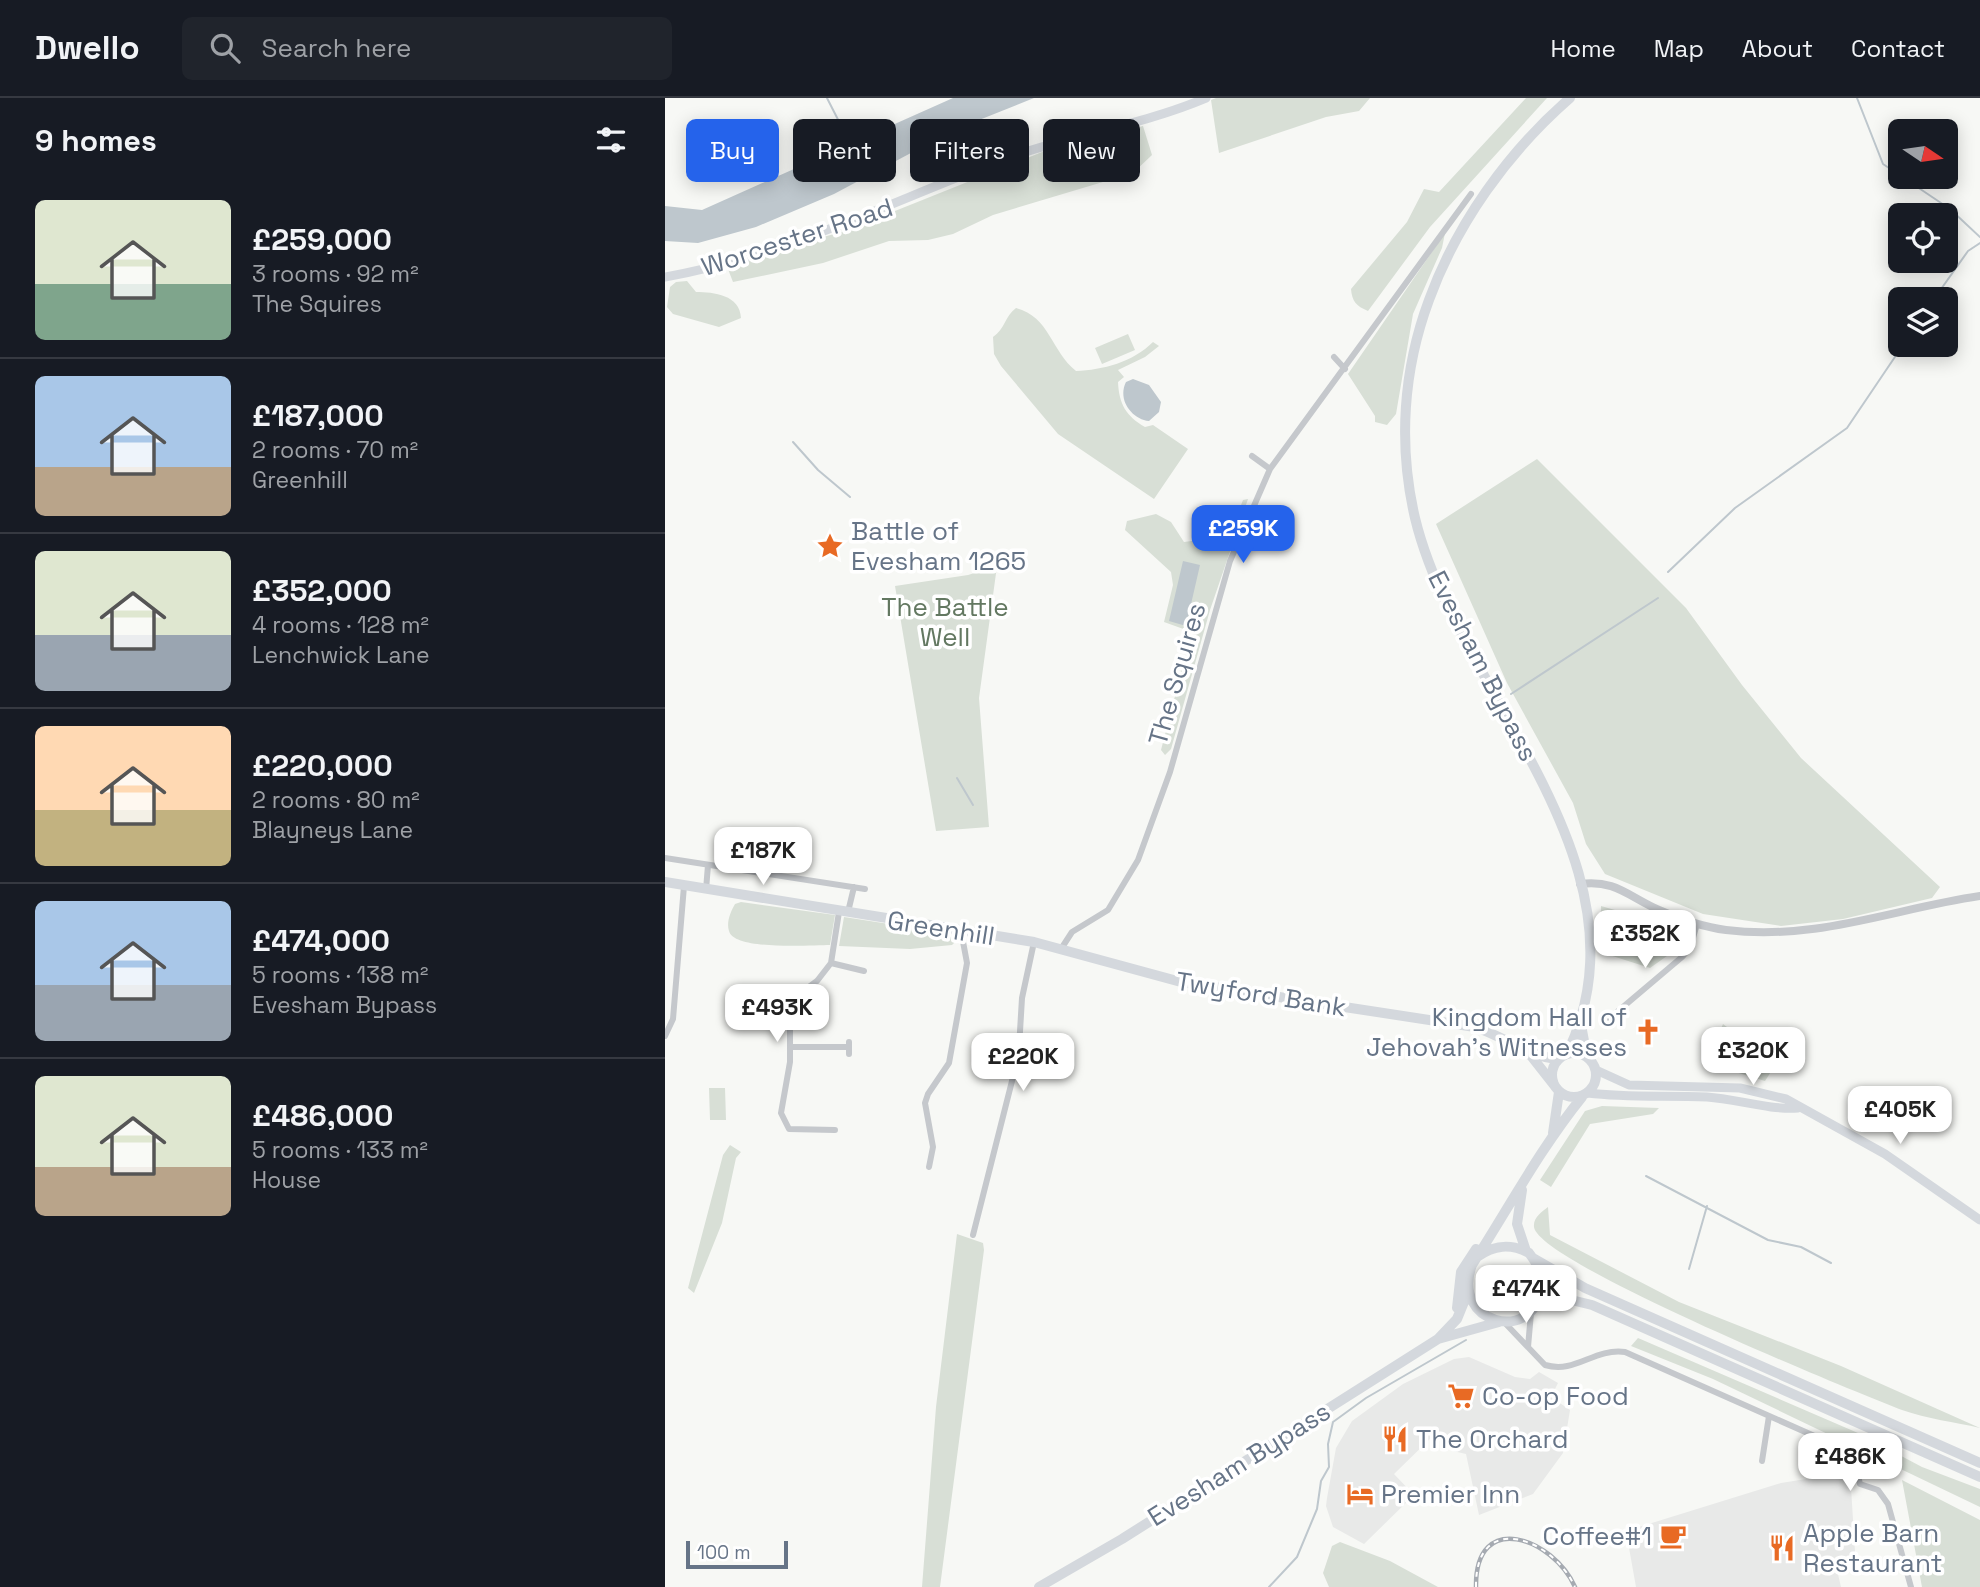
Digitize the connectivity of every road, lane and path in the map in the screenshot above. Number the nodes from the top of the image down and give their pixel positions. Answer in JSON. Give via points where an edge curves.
{"nodes":[{"id":1,"x":1206,"y":98,"type":"edge"},
{"id":2,"x":1570,"y":98,"type":"edge"},
{"id":3,"x":1471,"y":194,"type":"dead end"},
{"id":4,"x":665,"y":277,"type":"edge"},
{"id":5,"x":1334,"y":357,"type":"dead end"},
{"id":6,"x":1345,"y":369,"type":"junction"},
{"id":7,"x":1252,"y":456,"type":"dead end"},
{"id":8,"x":1270,"y":469,"type":"junction"},
{"id":9,"x":665,"y":858,"type":"edge"},
{"id":10,"x":708,"y":865,"type":"junction"},
{"id":11,"x":665,"y":882,"type":"edge"},
{"id":12,"x":1580,"y":884,"type":"junction"},
{"id":13,"x":684,"y":886,"type":"junction"},
{"id":14,"x":854,"y":887,"type":"junction"},
{"id":15,"x":865,"y":889,"type":"dead end"},
{"id":16,"x":706,"y":890,"type":"junction"},
{"id":17,"x":1980,"y":896,"type":"edge"},
{"id":18,"x":844,"y":912,"type":"junction"},
{"id":19,"x":1697,"y":924,"type":"junction"},
{"id":20,"x":961,"y":931,"type":"junction"},
{"id":21,"x":1034,"y":942,"type":"junction"},
{"id":22,"x":1061,"y":949,"type":"junction"},
{"id":23,"x":831,"y":963,"type":"junction"},
{"id":24,"x":864,"y":971,"type":"dead end"},
{"id":25,"x":1604,"y":1023,"type":"dead end"},
{"id":26,"x":1580,"y":1025,"type":"junction"},
{"id":27,"x":665,"y":1036,"type":"edge"},
{"id":28,"x":791,"y":1047,"type":"junction"},
{"id":29,"x":849,"y":1048,"type":"dead end"},
{"id":30,"x":1528,"y":1051,"type":"junction"},
{"id":31,"x":1562,"y":1057,"type":"junction"},
{"id":32,"x":1587,"y":1057,"type":"junction"},
{"id":33,"x":1596,"y":1070,"type":"junction"},
{"id":34,"x":1557,"y":1089,"type":"junction"},
{"id":35,"x":1585,"y":1095,"type":"junction"},
{"id":36,"x":1798,"y":1108,"type":"junction"},
{"id":37,"x":789,"y":1129,"type":"junction"},
{"id":38,"x":835,"y":1131,"type":"dead end"},
{"id":39,"x":1553,"y":1133,"type":"junction"},
{"id":40,"x":783,"y":1136,"type":"dead end"},
{"id":41,"x":929,"y":1167,"type":"dead end"},
{"id":42,"x":1523,"y":1186,"type":"junction"},
{"id":43,"x":1980,"y":1220,"type":"edge"},
{"id":44,"x":973,"y":1235,"type":"dead end"},
{"id":45,"x":1488,"y":1237,"type":"junction"},
{"id":46,"x":1529,"y":1255,"type":"junction"},
{"id":47,"x":1477,"y":1257,"type":"junction"},
{"id":48,"x":1468,"y":1292,"type":"junction"},
{"id":49,"x":1534,"y":1307,"type":"junction"},
{"id":50,"x":1502,"y":1321,"type":"junction"},
{"id":51,"x":1438,"y":1339,"type":"junction"},
{"id":52,"x":1528,"y":1348,"type":"junction"},
{"id":53,"x":1422,"y":1349,"type":"junction"},
{"id":54,"x":1769,"y":1416,"type":"junction"},
{"id":55,"x":1762,"y":1461,"type":"dead end"},
{"id":56,"x":1980,"y":1463,"type":"edge"},
{"id":57,"x":1980,"y":1477,"type":"edge"},
{"id":58,"x":1039,"y":1587,"type":"edge"},
{"id":59,"x":1911,"y":1587,"type":"edge"}],
"edges":[{"from":1,"to":4,"type":"main road","name":"Worcester Road","via":[[1139,123],[1003,159],[883,210],[775,248]]},
{"from":2,"to":12,"type":"highway","name":"Evesham Bypass","via":[[1503,170],[1473,211],[1444,264],[1413,352],[1404,446],[1415,519],[1430,565],[1450,612],[1538,771]]},
{"from":3,"to":6,"type":"street","name":"The Squires"},
{"from":5,"to":6,"type":"street"},
{"from":6,"to":8,"type":"street","name":"The Squires"},
{"from":7,"to":8,"type":"street"},
{"from":8,"to":22,"type":"street","name":"The Squires","via":[[1230,561],[1170,772],[1138,860],[1108,911],[1072,932]]},
{"from":9,"to":10,"type":"street","name":"Greenhill"},
{"from":10,"to":14,"type":"street","name":"Greenhill"},
{"from":10,"to":16,"type":"street"},
{"from":11,"to":13,"type":"main road","name":"Greenhill"},
{"from":12,"to":19,"type":"street","via":[[1612,884]]},
{"from":12,"to":26,"type":"highway","name":"Evesham Bypass","via":[[1589,959]]},
{"from":13,"to":16,"type":"main road","name":"Greenhill"},
{"from":13,"to":27,"type":"street","via":[[675,1003]]},
{"from":14,"to":15,"type":"street","name":"Greenhill"},
{"from":14,"to":18,"type":"street","name":"Greenhill"},
{"from":16,"to":18,"type":"main road","name":"Greenhill"},
{"from":17,"to":19,"type":"street","via":[[1797,932],[1747,932]]},
{"from":18,"to":20,"type":"main road","name":"Greenhill"},
{"from":18,"to":23,"type":"street"},
{"from":19,"to":25,"type":"street","via":[[1690,948],[1682,957]]},
{"from":20,"to":21,"type":"main road","name":"Greenhill"},
{"from":20,"to":41,"type":"street","via":[[967,963],[951,1053],[947,1069],[925,1103],[933,1147]]},
{"from":21,"to":22,"type":"main road","name":"Twyford Bank"},
{"from":21,"to":44,"type":"street","via":[[1022,998],[1019,1048]]},
{"from":22,"to":30,"type":"main road","name":"Twyford Bank","via":[[1181,982],[1475,1027]]},
{"from":23,"to":24,"type":"street"},
{"from":23,"to":28,"type":"street","via":[[825,974],[790,1001]]},
{"from":26,"to":31,"type":"highway","name":"Evesham Bypass"},
{"from":26,"to":32,"type":"highway","name":"Evesham Bypass"},
{"from":28,"to":29,"type":"street"},
{"from":28,"to":37,"type":"street","via":[[781,1113]]},
{"from":30,"to":31,"type":"main road","name":"Twyford Bank"},
{"from":30,"to":34,"type":"main road","name":"Twyford Bank"},
{"from":31,"to":32,"type":"highway"},
{"from":31,"to":34,"type":"highway","via":[[1552,1073]]},
{"from":32,"to":33,"type":"highway"},
{"from":33,"to":35,"type":"highway","via":[[1595,1084]]},
{"from":33,"to":36,"type":"main road","via":[[1629,1085],[1716,1086],[1765,1093]]},
{"from":34,"to":35,"type":"highway","via":[[1569,1097]]},
{"from":34,"to":39,"type":"highway"},
{"from":35,"to":36,"type":"main road","via":[[1707,1097]]},
{"from":35,"to":39,"type":"highway"},
{"from":36,"to":43,"type":"main road","via":[[1885,1154]]},
{"from":37,"to":38,"type":"street"},
{"from":37,"to":40,"type":"street"},
{"from":39,"to":42,"type":"highway"},
{"from":42,"to":45,"type":"highway"},
{"from":42,"to":46,"type":"highway","via":[[1517,1224]]},
{"from":45,"to":47,"type":"highway"},
{"from":45,"to":53,"type":"highway","via":[[1464,1265],[1453,1315]]},
{"from":46,"to":47,"type":"highway","via":[[1495,1247]]},
{"from":46,"to":49,"type":"highway","via":[[1542,1282]]},
{"from":46,"to":56,"type":"highway","via":[[1585,1288]]},
{"from":47,"to":48,"type":"highway","via":[[1469,1273]]},
{"from":48,"to":50,"type":"highway","via":[[1480,1312]]},
{"from":48,"to":51,"type":"highway","name":"Evesham Bypass","via":[[1457,1319]]},
{"from":49,"to":50,"type":"highway","via":[[1523,1317]]},
{"from":49,"to":52,"type":"street"},
{"from":49,"to":57,"type":"highway","via":[[1563,1298],[1592,1305]]},
{"from":50,"to":51,"type":"highway","name":"Evesham Bypass"},
{"from":50,"to":52,"type":"street"},
{"from":51,"to":53,"type":"highway","name":"Evesham Bypass"},
{"from":52,"to":54,"type":"street","via":[[1540,1362],[1554,1368],[1570,1367],[1610,1350],[1625,1352]]},
{"from":53,"to":58,"type":"highway","name":"Evesham Bypass"},
{"from":54,"to":55,"type":"street"},
{"from":54,"to":59,"type":"street","via":[[1851,1455],[1860,1484],[1878,1489],[1888,1504]]}]}
